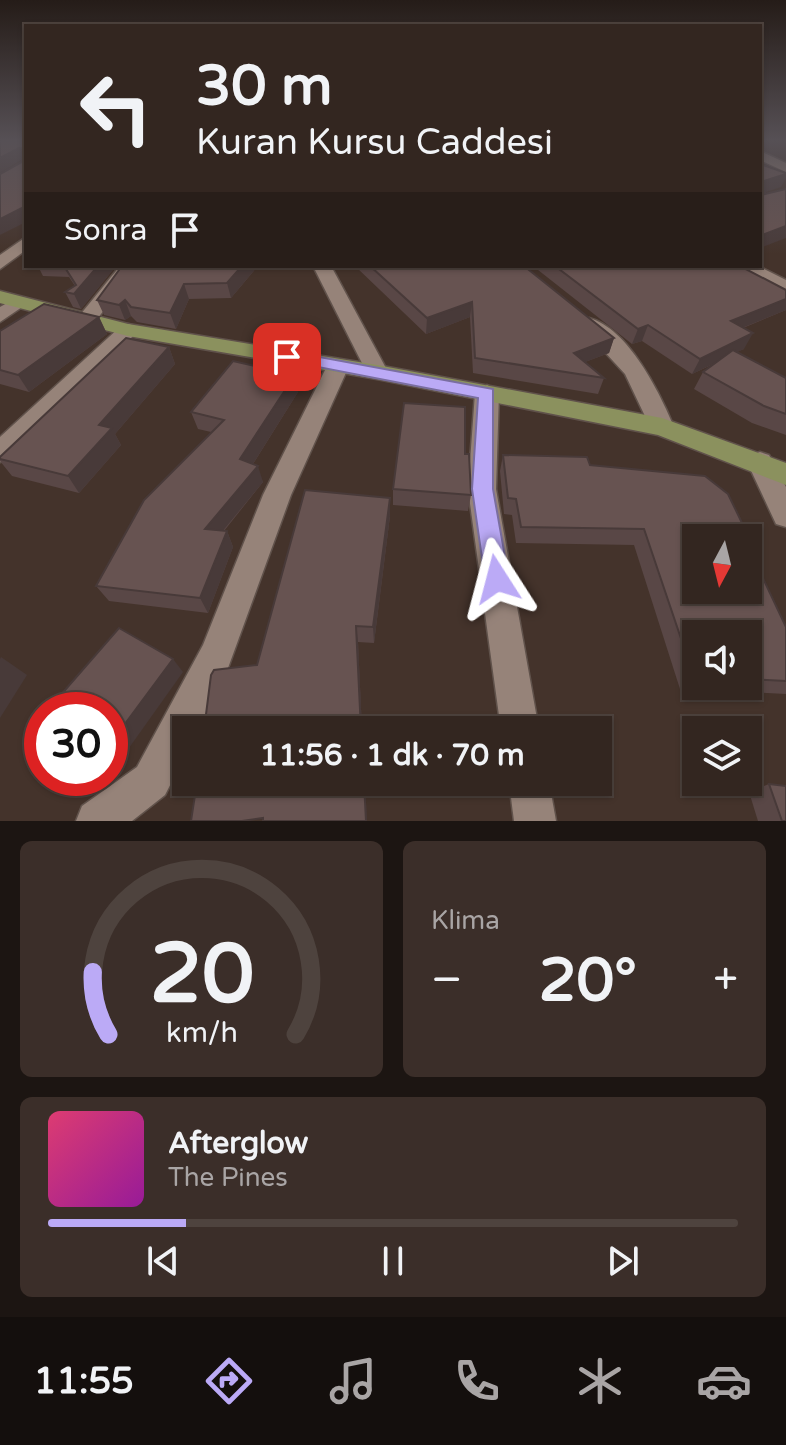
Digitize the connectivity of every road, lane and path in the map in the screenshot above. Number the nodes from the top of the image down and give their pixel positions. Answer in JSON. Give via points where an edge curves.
{"nodes":[{"id":1,"x":24,"y":244,"type":"edge"},
{"id":2,"x":0,"y":264,"type":"edge"},
{"id":3,"x":127,"y":268,"type":"edge"},
{"id":4,"x":323,"y":268,"type":"edge"},
{"id":5,"x":749,"y":268,"type":"edge"},
{"id":6,"x":786,"y":287,"type":"edge"},
{"id":7,"x":6,"y":305,"type":"edge"},
{"id":8,"x":574,"y":312,"type":"edge"},
{"id":9,"x":87,"y":319,"type":"junction"},
{"id":10,"x":128,"y":330,"type":"junction"},
{"id":11,"x":338,"y":366,"type":"junction"},
{"id":12,"x":377,"y":372,"type":"junction"},
{"id":13,"x":487,"y":393,"type":"junction"},
{"id":14,"x":662,"y":427,"type":"junction"},
{"id":15,"x":0,"y":452,"type":"edge"},
{"id":16,"x":760,"y":462,"type":"junction"},
{"id":17,"x":786,"y":474,"type":"edge"},
{"id":18,"x":786,"y":515,"type":"edge"},
{"id":19,"x":518,"y":716,"type":"edge"},
{"id":20,"x":531,"y":796,"type":"edge"},
{"id":21,"x":97,"y":821,"type":"edge"},
{"id":22,"x":535,"y":821,"type":"edge"}],
"edges":[{"from":1,"to":2,"type":"street"},
{"from":3,"to":9,"type":"street"},
{"from":4,"to":12,"type":"street"},
{"from":5,"to":6,"type":"street"},
{"from":7,"to":9,"type":"main road"},
{"from":8,"to":14,"type":"street","via":[[621,349]]},
{"from":9,"to":10,"type":"main road"},
{"from":10,"to":11,"type":"main road"},
{"from":10,"to":15,"type":"street"},
{"from":11,"to":12,"type":"main road"},
{"from":11,"to":21,"type":"street","via":[[277,495],[216,656],[151,781]]},
{"from":12,"to":13,"type":"main road"},
{"from":13,"to":14,"type":"main road"},
{"from":13,"to":19,"type":"street","via":[[482,489]]},
{"from":14,"to":16,"type":"main road"},
{"from":16,"to":17,"type":"main road"},
{"from":16,"to":18,"type":"street"},
{"from":20,"to":22,"type":"street"}]}
